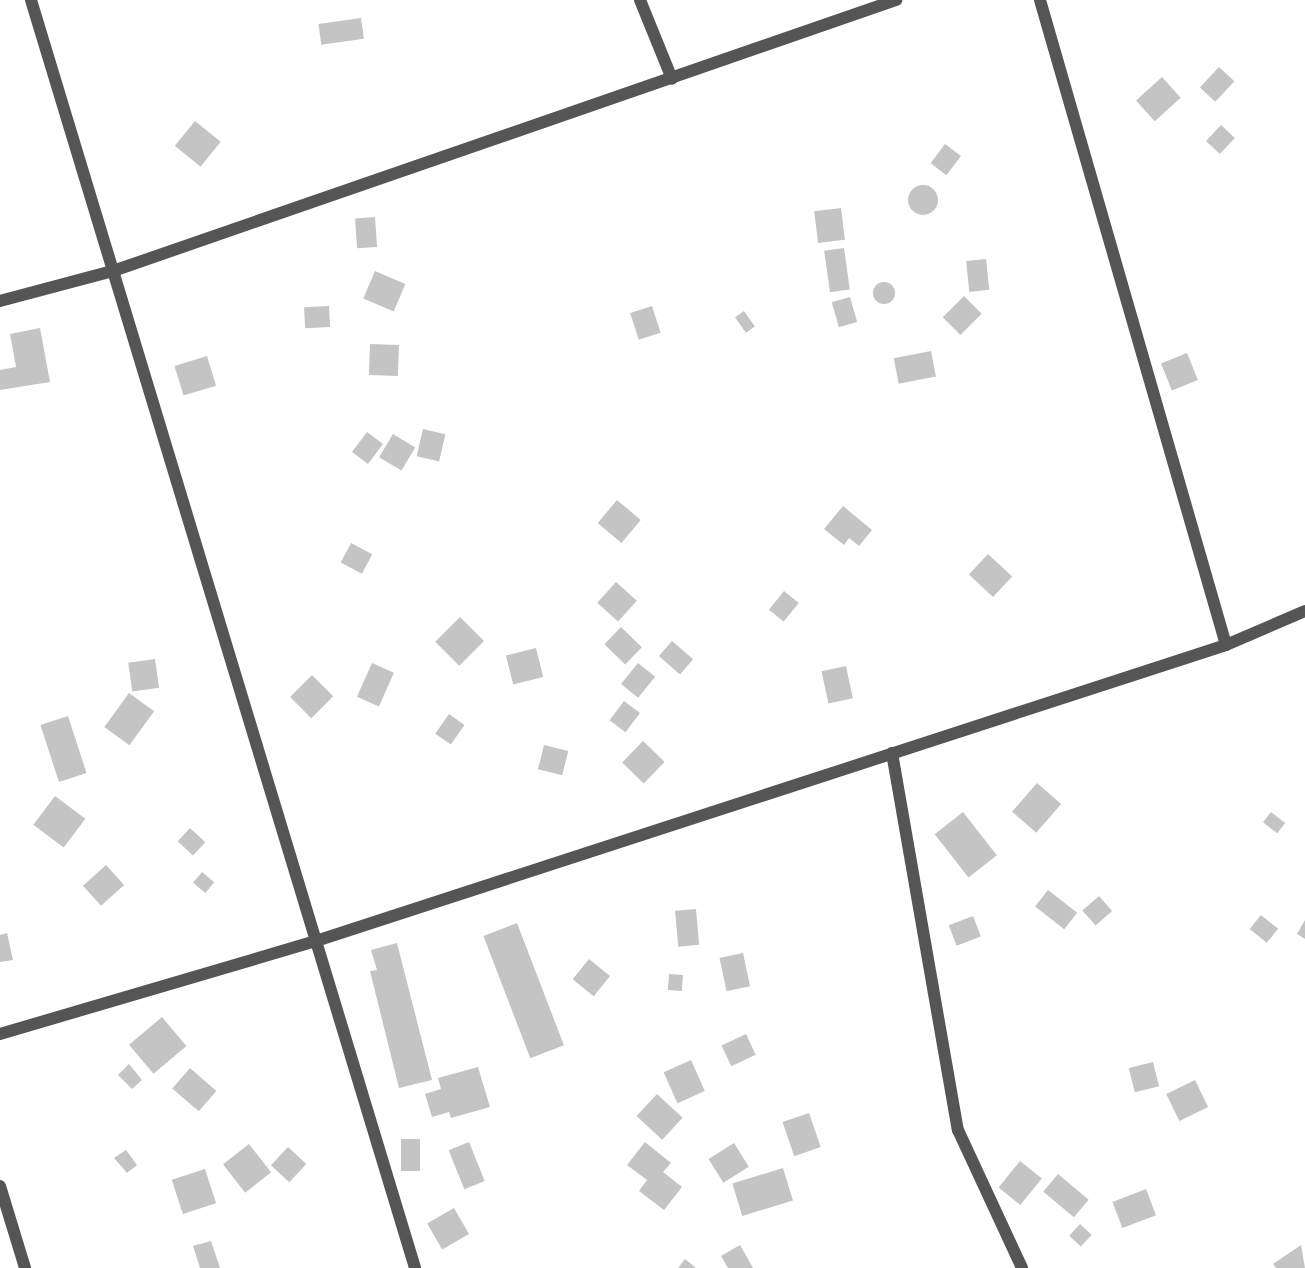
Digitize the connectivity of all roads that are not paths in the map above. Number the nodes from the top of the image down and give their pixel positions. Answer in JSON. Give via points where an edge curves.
{"nodes":[{"id":1,"x":31,"y":0,"type":"edge"},
{"id":2,"x":640,"y":0,"type":"edge"},
{"id":3,"x":896,"y":0,"type":"edge"},
{"id":4,"x":1040,"y":0,"type":"edge"},
{"id":5,"x":672,"y":79,"type":"junction"},
{"id":6,"x":113,"y":271,"type":"junction"},
{"id":7,"x":0,"y":301,"type":"edge"},
{"id":8,"x":1305,"y":611,"type":"edge"},
{"id":9,"x":1226,"y":645,"type":"junction"},
{"id":10,"x":892,"y":753,"type":"junction"},
{"id":11,"x":316,"y":941,"type":"junction"},
{"id":12,"x":0,"y":1034,"type":"edge"},
{"id":13,"x":0,"y":1186,"type":"edge"},
{"id":14,"x":25,"y":1268,"type":"edge"},
{"id":15,"x":415,"y":1268,"type":"edge"},
{"id":16,"x":1022,"y":1268,"type":"edge"}],
"edges":[{"from":1,"to":6,"type":"street"},
{"from":2,"to":5,"type":"street"},
{"from":3,"to":5,"type":"street"},
{"from":4,"to":9,"type":"street"},
{"from":5,"to":6,"type":"street"},
{"from":6,"to":7,"type":"street"},
{"from":6,"to":11,"type":"street"},
{"from":8,"to":9,"type":"street"},
{"from":9,"to":10,"type":"street"},
{"from":10,"to":11,"type":"street"},
{"from":10,"to":16,"type":"street","via":[[958,1130]]},
{"from":11,"to":12,"type":"street"},
{"from":11,"to":15,"type":"street"},
{"from":13,"to":14,"type":"street"}]}
